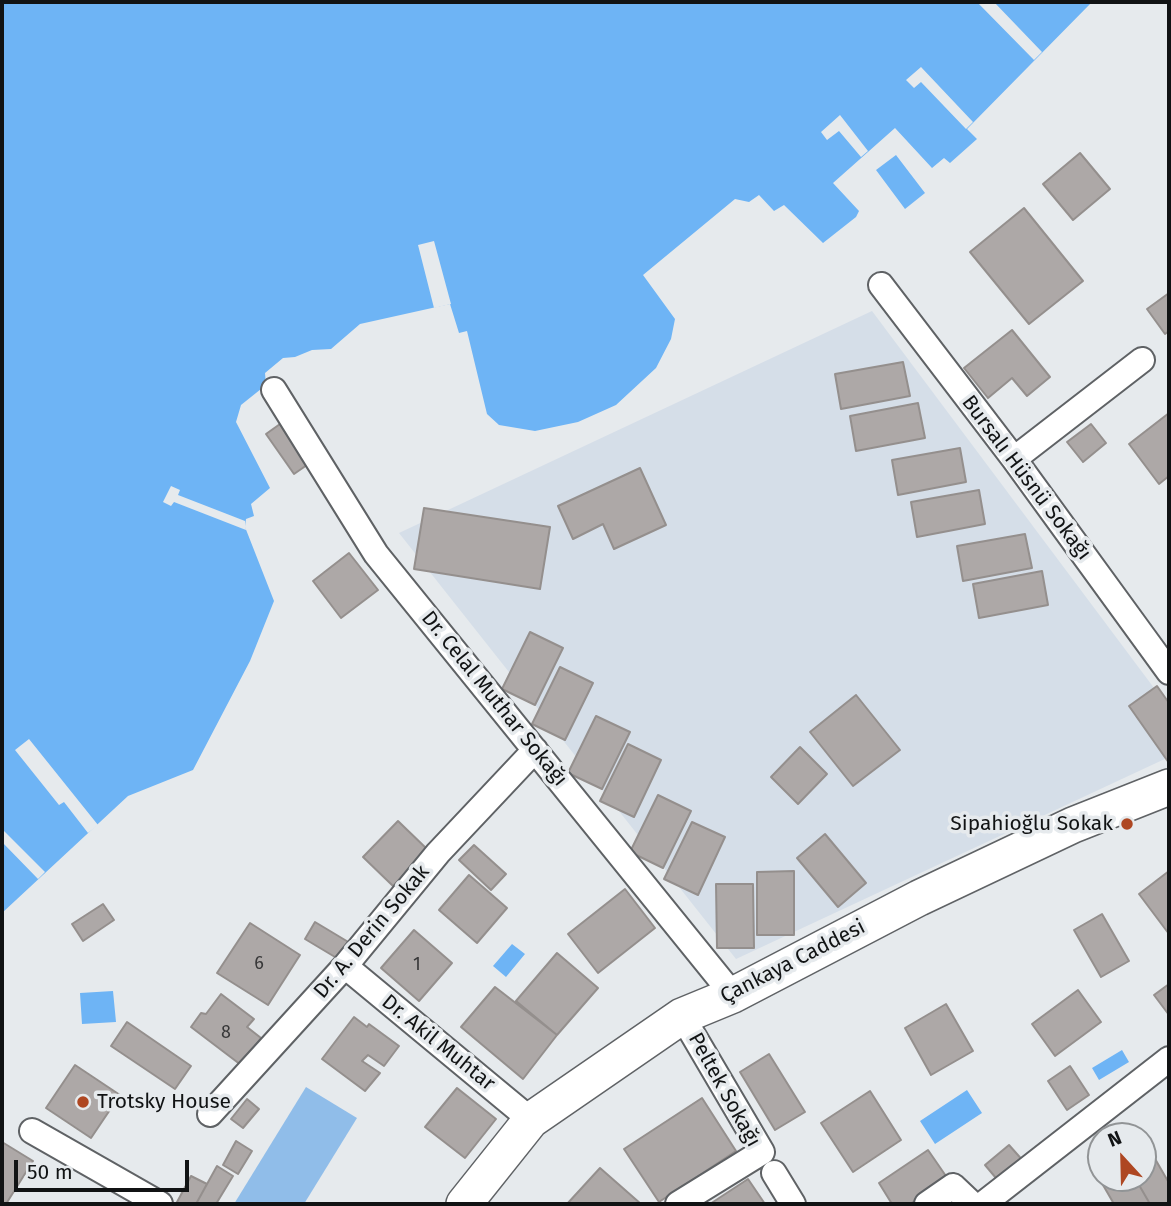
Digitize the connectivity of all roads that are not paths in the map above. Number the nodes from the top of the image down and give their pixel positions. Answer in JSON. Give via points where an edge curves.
{"nodes":[{"id":1,"x":881,"y":285,"type":"dead end"},
{"id":2,"x":1142,"y":360,"type":"dead end"},
{"id":3,"x":274,"y":390,"type":"dead end"},
{"id":4,"x":1014,"y":459,"type":"junction"},
{"id":5,"x":1169,"y":672,"type":"edge"},
{"id":6,"x":535,"y":750,"type":"junction"},
{"id":7,"x":1169,"y":787,"type":"edge"},
{"id":8,"x":345,"y":966,"type":"junction"},
{"id":9,"x":733,"y":995,"type":"junction"},
{"id":10,"x":682,"y":1016,"type":"junction"},
{"id":11,"x":1169,"y":1059,"type":"edge"},
{"id":12,"x":210,"y":1114,"type":"dead end"},
{"id":13,"x":531,"y":1119,"type":"junction"},
{"id":14,"x":32,"y":1131,"type":"dead end"},
{"id":15,"x":774,"y":1173,"type":"dead end"},
{"id":16,"x":144,"y":1200,"type":"edge"},
{"id":17,"x":464,"y":1204,"type":"edge"},
{"id":18,"x":678,"y":1204,"type":"edge"},
{"id":19,"x":793,"y":1204,"type":"edge"},
{"id":20,"x":927,"y":1204,"type":"edge"},
{"id":21,"x":972,"y":1204,"type":"edge"},
{"id":22,"x":983,"y":1204,"type":"edge"}],
"edges":[{"from":1,"to":4,"type":"street","name":"Bursalı Hüsnü Sokağı"},
{"from":2,"to":4,"type":"street"},
{"from":3,"to":6,"type":"street","name":"Dr. Celal Muthar Sokağı","via":[[376,554]]},
{"from":4,"to":5,"type":"street","name":"Bursalı Hüsnü Sokağı"},
{"from":6,"to":8,"type":"street","name":"Dr. A. Derin Sokak","via":[[438,853]]},
{"from":6,"to":9,"type":"street","name":"Dr. Celal Muthar Sokağı"},
{"from":7,"to":9,"type":"street","name":"Çankaya Caddesi","via":[[1073,825],[943,887]]},
{"from":8,"to":12,"type":"street","name":"Dr. A. Derin Sokak"},
{"from":8,"to":13,"type":"street","name":"Dr. Akil Muhtar"},
{"from":9,"to":10,"type":"street","name":"Çankaya Caddesi"},
{"from":10,"to":13,"type":"street","name":"Çankaya Caddesi"},
{"from":10,"to":18,"type":"street","name":"Peltek Sokağı","via":[[761,1152]]},
{"from":11,"to":22,"type":"street"},
{"from":13,"to":17,"type":"street","name":"Çankaya Caddesi"},
{"from":14,"to":16,"type":"street"},
{"from":15,"to":19,"type":"street"},
{"from":20,"to":21,"type":"street","via":[[953,1186]]}]}
